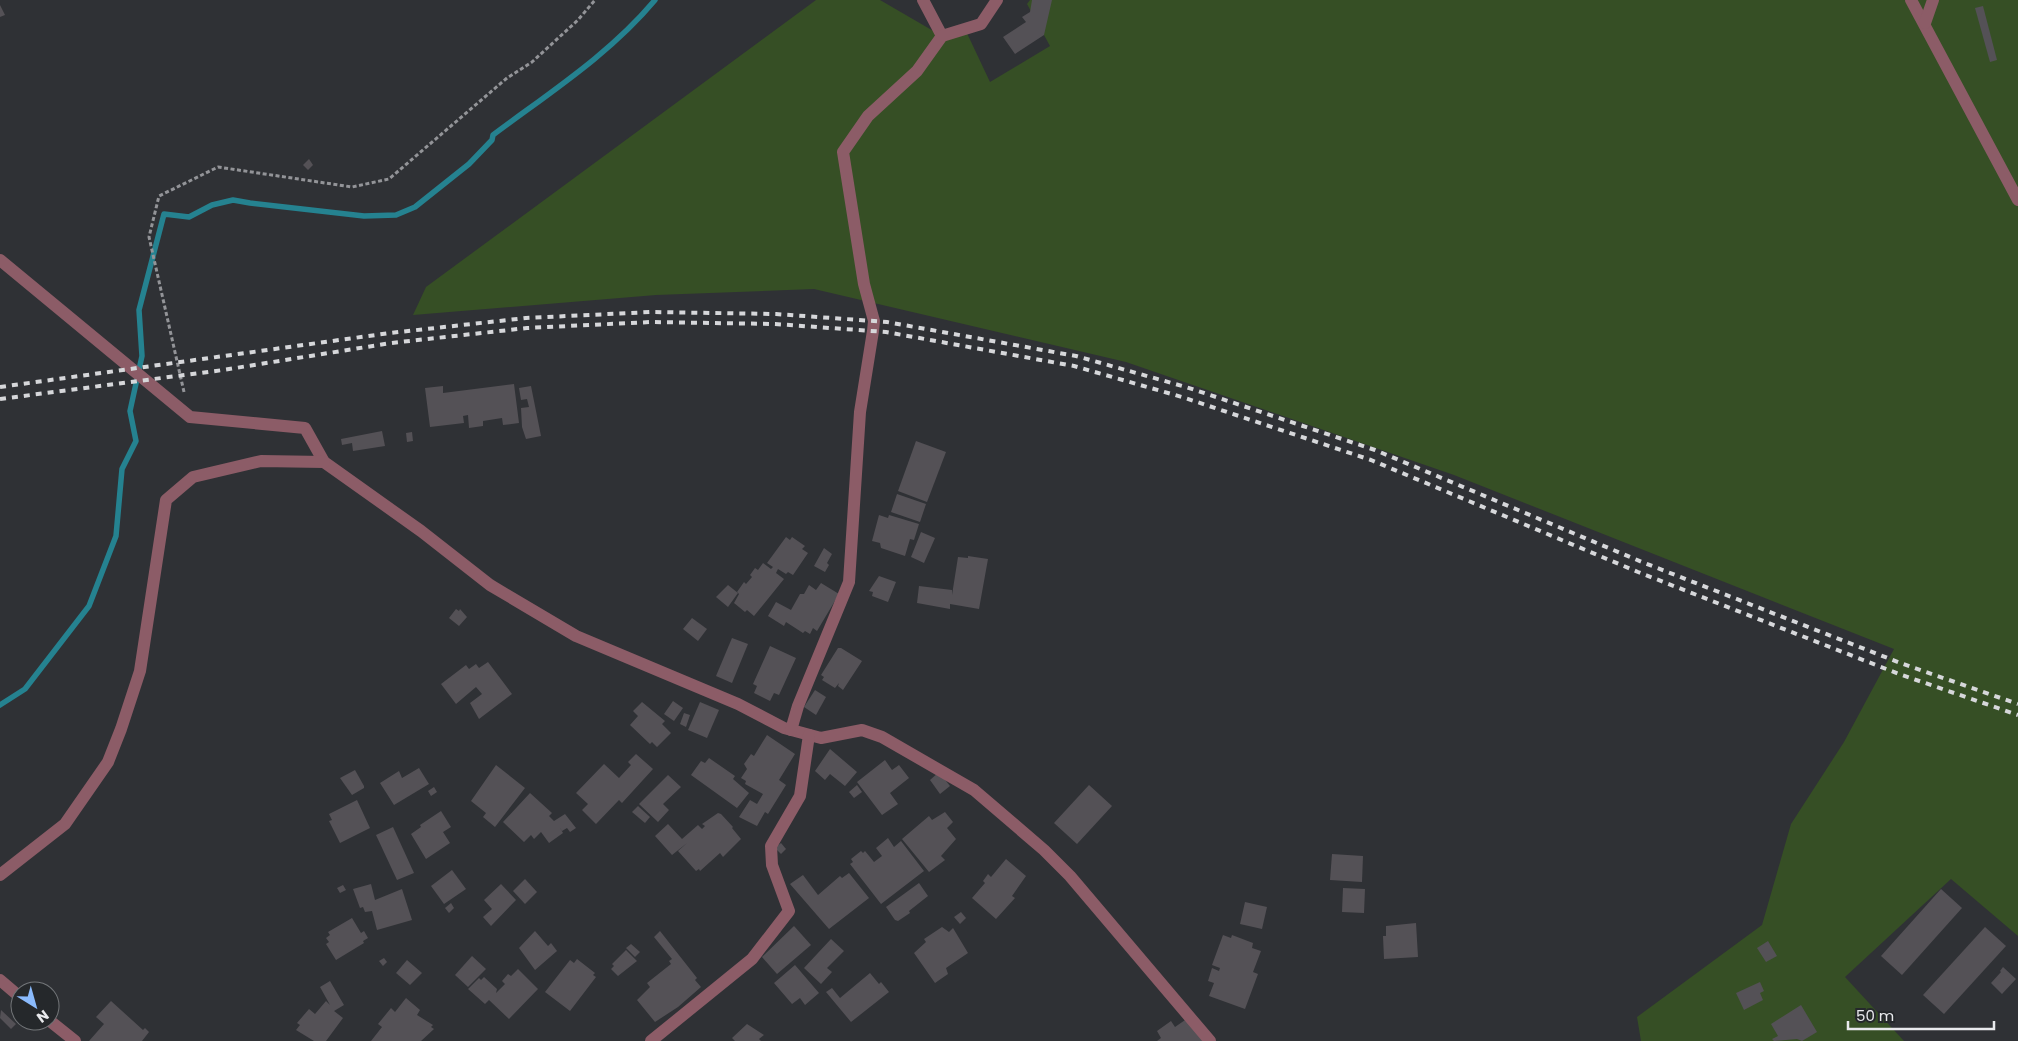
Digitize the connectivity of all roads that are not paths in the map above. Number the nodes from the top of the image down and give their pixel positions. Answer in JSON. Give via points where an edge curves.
{"nodes":[{"id":1,"x":923,"y":0,"type":"edge"},
{"id":2,"x":997,"y":0,"type":"edge"},
{"id":3,"x":1910,"y":0,"type":"edge"},
{"id":4,"x":1933,"y":0,"type":"edge"},
{"id":5,"x":1925,"y":23,"type":"junction"},
{"id":6,"x":942,"y":36,"type":"junction"},
{"id":7,"x":2017,"y":197,"type":"edge"},
{"id":8,"x":0,"y":260,"type":"edge"},
{"id":9,"x":324,"y":462,"type":"junction"},
{"id":10,"x":791,"y":730,"type":"junction"},
{"id":11,"x":809,"y":735,"type":"junction"},
{"id":12,"x":0,"y":875,"type":"edge"},
{"id":13,"x":0,"y":980,"type":"edge"},
{"id":14,"x":10,"y":988,"type":"edge"},
{"id":15,"x":60,"y":1029,"type":"edge"},
{"id":16,"x":75,"y":1041,"type":"edge"},
{"id":17,"x":651,"y":1041,"type":"edge"},
{"id":18,"x":1210,"y":1041,"type":"edge"}],
"edges":[{"from":1,"to":6,"type":"street"},
{"from":2,"to":6,"type":"street","via":[[982,24]]},
{"from":3,"to":5,"type":"street"},
{"from":4,"to":5,"type":"street"},
{"from":5,"to":7,"type":"street"},
{"from":6,"to":10,"type":"street","via":[[917,71],[868,116],[843,152],[864,284],[874,321],[860,412],[849,582]]},
{"from":8,"to":9,"type":"street","via":[[190,417],[305,428]]},
{"from":9,"to":10,"type":"street","via":[[490,585],[576,636],[730,700]]},
{"from":9,"to":12,"type":"street","via":[[261,461],[193,478],[166,500],[140,671],[108,762],[65,824]]},
{"from":10,"to":11,"type":"street"},
{"from":11,"to":17,"type":"street","via":[[800,796],[771,846],[772,866],[789,912],[752,959]]},
{"from":11,"to":18,"type":"street","via":[[821,738],[862,730],[882,737],[974,790],[1070,876]]},
{"from":13,"to":14,"type":"street"},
{"from":15,"to":16,"type":"street"}]}
